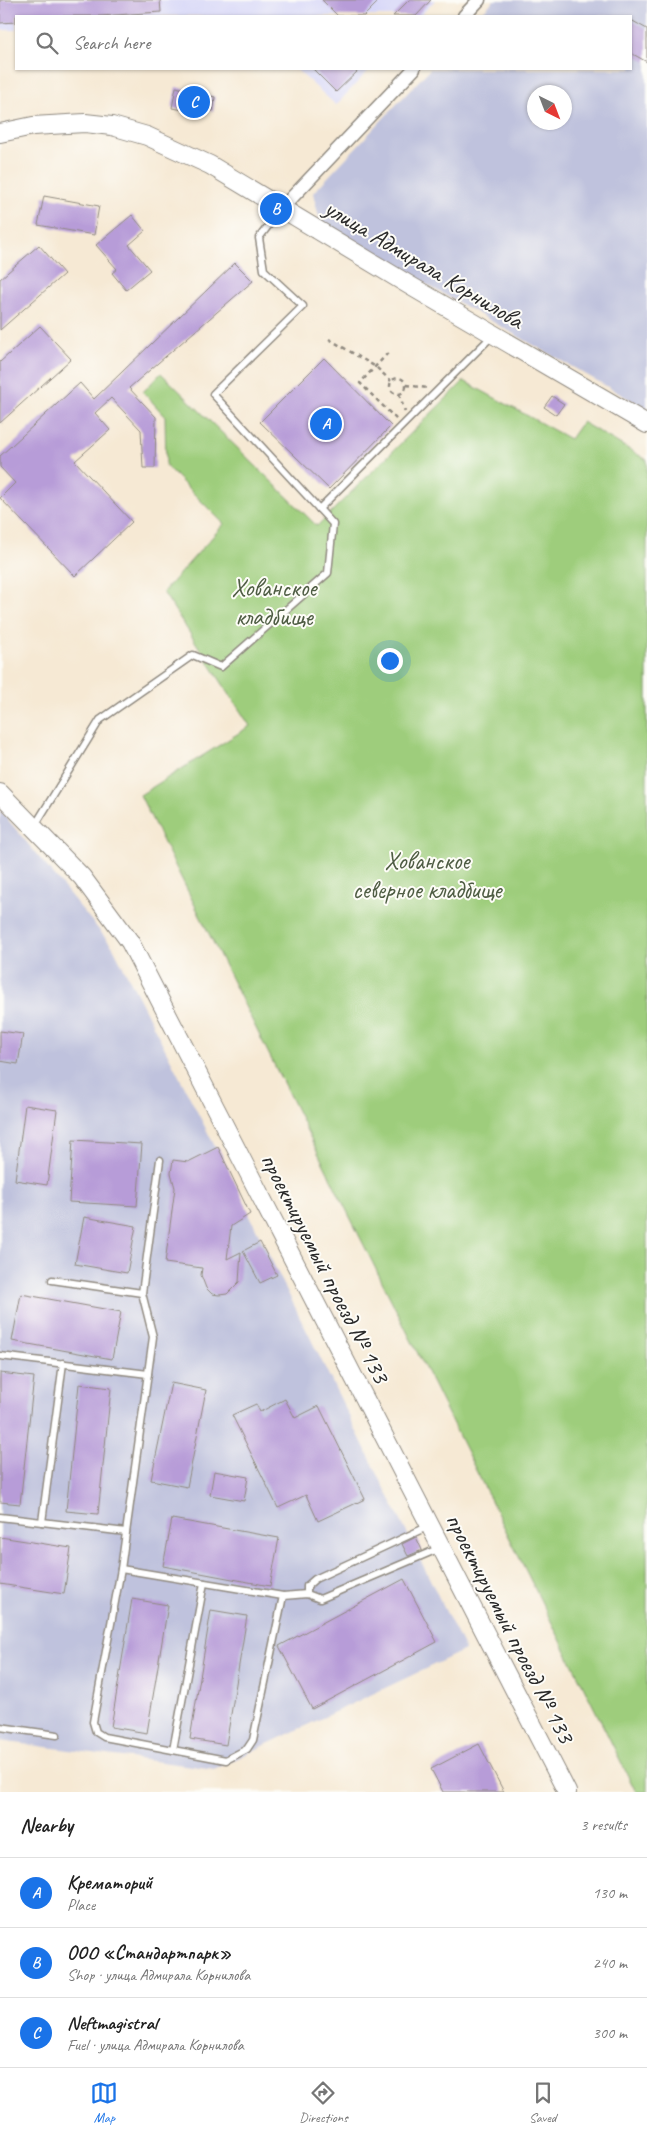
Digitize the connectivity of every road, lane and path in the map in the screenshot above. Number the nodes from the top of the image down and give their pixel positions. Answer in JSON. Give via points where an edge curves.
{"nodes":[{"id":1,"x":479,"y":0,"type":"edge"},
{"id":2,"x":465,"y":15,"type":"edge"},
{"id":3,"x":413,"y":70,"type":"edge"},
{"id":4,"x":0,"y":133,"type":"edge"},
{"id":5,"x":282,"y":208,"type":"junction"},
{"id":6,"x":493,"y":335,"type":"junction"},
{"id":7,"x":329,"y":339,"type":"dead end"},
{"id":8,"x":388,"y":353,"type":"dead end"},
{"id":9,"x":376,"y":367,"type":"junction"},
{"id":10,"x":391,"y":381,"type":"junction"},
{"id":11,"x":406,"y":386,"type":"junction"},
{"id":12,"x":439,"y":389,"type":"junction"},
{"id":13,"x":399,"y":394,"type":"junction"},
{"id":14,"x":405,"y":423,"type":"junction"},
{"id":15,"x":647,"y":424,"type":"edge"},
{"id":16,"x":319,"y":509,"type":"junction"},
{"id":17,"x":0,"y":793,"type":"edge"},
{"id":18,"x":33,"y":827,"type":"junction"},
{"id":19,"x":160,"y":1160,"type":"dead end"},
{"id":20,"x":52,"y":1280,"type":"dead end"},
{"id":21,"x":142,"y":1293,"type":"junction"},
{"id":22,"x":0,"y":1356,"type":"edge"},
{"id":23,"x":63,"y":1364,"type":"junction"},
{"id":24,"x":148,"y":1374,"type":"junction"},
{"id":25,"x":0,"y":1517,"type":"edge"},
{"id":26,"x":42,"y":1522,"type":"junction"},
{"id":27,"x":430,"y":1526,"type":"junction"},
{"id":28,"x":126,"y":1532,"type":"junction"},
{"id":29,"x":441,"y":1547,"type":"junction"},
{"id":30,"x":120,"y":1570,"type":"junction"},
{"id":31,"x":204,"y":1583,"type":"junction"},
{"id":32,"x":308,"y":1594,"type":"junction"},
{"id":33,"x":283,"y":1596,"type":"junction"},
{"id":34,"x":0,"y":1727,"type":"edge"},
{"id":35,"x":57,"y":1735,"type":"dead end"},
{"id":36,"x":173,"y":1750,"type":"junction"},
{"id":37,"x":567,"y":1792,"type":"edge"}],
"edges":[{"from":1,"to":2,"type":"street"},
{"from":3,"to":5,"type":"street"},
{"from":4,"to":5,"type":"street","name":"улица Адмирала Корнилова","via":[[33,126],[76,123],[112,126],[147,136],[210,165]]},
{"from":5,"to":6,"type":"street","name":"улица Адмирала Корнилова"},
{"from":5,"to":16,"type":"lane","via":[[259,238],[264,270],[303,306],[212,394]]},
{"from":6,"to":12,"type":"lane"},
{"from":6,"to":15,"type":"street","name":"улица Адмирала Корнилова"},
{"from":7,"to":9,"type":"path"},
{"from":8,"to":9,"type":"path"},
{"from":9,"to":10,"type":"path"},
{"from":9,"to":14,"type":"path","via":[[360,383]]},
{"from":10,"to":11,"type":"path","via":[[399,378]]},
{"from":10,"to":13,"type":"path","via":[[392,392]]},
{"from":11,"to":12,"type":"path"},
{"from":11,"to":13,"type":"path","via":[[405,391]]},
{"from":12,"to":14,"type":"lane"},
{"from":13,"to":14,"type":"path"},
{"from":14,"to":16,"type":"lane"},
{"from":16,"to":18,"type":"lane","via":[[333,524],[328,573],[221,667],[193,655],[100,720]]},
{"from":17,"to":18,"type":"street","name":"проектируемый проезд № 133"},
{"from":18,"to":27,"type":"street","name":"проектируемый проезд № 133","via":[[82,877],[130,942]]},
{"from":19,"to":21,"type":"lane"},
{"from":20,"to":21,"type":"lane"},
{"from":21,"to":24,"type":"lane","via":[[153,1337]]},
{"from":22,"to":23,"type":"lane"},
{"from":23,"to":24,"type":"lane"},
{"from":23,"to":26,"type":"lane"},
{"from":24,"to":28,"type":"lane"},
{"from":25,"to":26,"type":"lane"},
{"from":26,"to":28,"type":"lane"},
{"from":27,"to":29,"type":"street","name":"проектируемый проезд № 133"},
{"from":27,"to":32,"type":"lane","via":[[315,1579],[307,1586]]},
{"from":28,"to":30,"type":"lane"},
{"from":29,"to":32,"type":"lane","via":[[325,1598]]},
{"from":29,"to":37,"type":"street","name":"проектируемый проезд № 133"},
{"from":30,"to":31,"type":"lane"},
{"from":30,"to":36,"type":"lane","via":[[93,1728],[104,1737]]},
{"from":31,"to":33,"type":"lane"},
{"from":31,"to":36,"type":"lane"},
{"from":32,"to":33,"type":"lane"},
{"from":33,"to":36,"type":"lane","via":[[253,1740],[247,1749],[226,1760]]},
{"from":34,"to":35,"type":"lane"}]}
